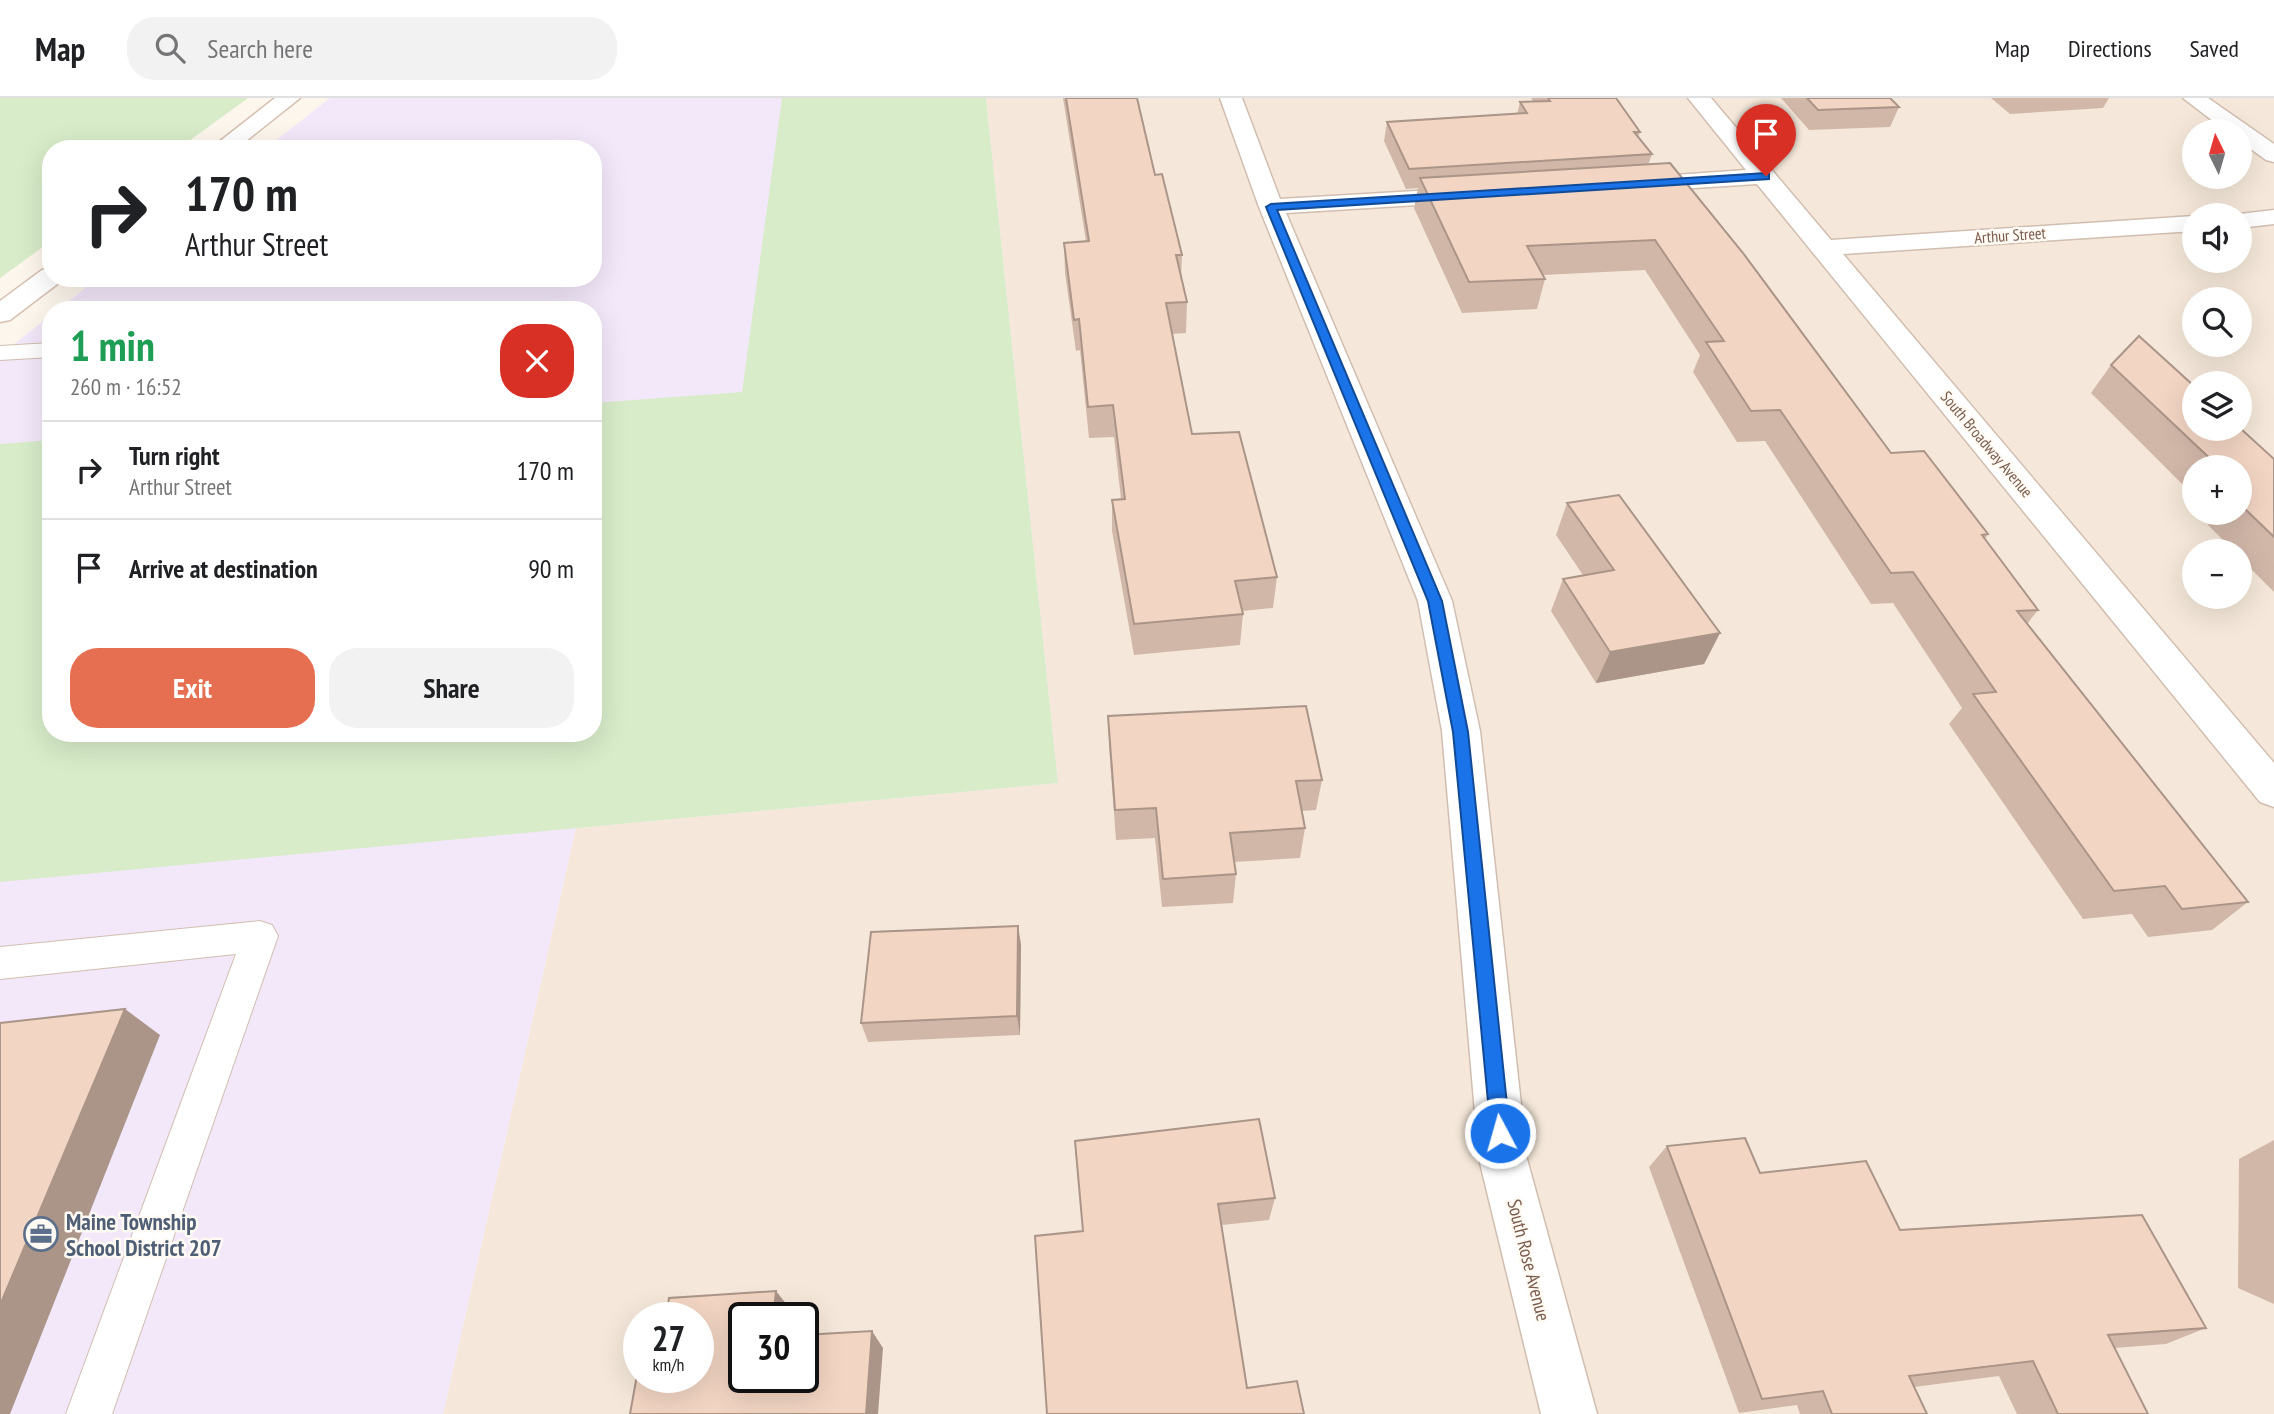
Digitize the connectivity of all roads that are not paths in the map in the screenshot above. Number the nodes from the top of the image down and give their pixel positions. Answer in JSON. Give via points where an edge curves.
{"nodes":[{"id":1,"x":289,"y":98,"type":"edge"},
{"id":2,"x":1231,"y":98,"type":"edge"},
{"id":3,"x":1699,"y":98,"type":"edge"},
{"id":4,"x":2194,"y":98,"type":"edge"},
{"id":5,"x":233,"y":140,"type":"edge"},
{"id":6,"x":2274,"y":155,"type":"edge"},
{"id":7,"x":1766,"y":176,"type":"junction"},
{"id":8,"x":1615,"y":186,"type":"edge"},
{"id":9,"x":1491,"y":193,"type":"edge"},
{"id":10,"x":1271,"y":207,"type":"junction"},
{"id":11,"x":2274,"y":217,"type":"edge"},
{"id":12,"x":2252,"y":219,"type":"edge"},
{"id":13,"x":2182,"y":224,"type":"edge"},
{"id":14,"x":1825,"y":248,"type":"junction"},
{"id":15,"x":42,"y":283,"type":"edge"},
{"id":16,"x":0,"y":314,"type":"edge"},
{"id":17,"x":42,"y":351,"type":"edge"},
{"id":18,"x":0,"y":354,"type":"edge"},
{"id":19,"x":2274,"y":791,"type":"edge"},
{"id":20,"x":0,"y":963,"type":"edge"},
{"id":21,"x":89,"y":1414,"type":"edge"},
{"id":22,"x":1569,"y":1414,"type":"edge"}],
"edges":[{"from":1,"to":5,"type":"street"},
{"from":2,"to":10,"type":"street","name":"South Rose Avenue"},
{"from":3,"to":7,"type":"street","name":"South Broadway Avenue"},
{"from":4,"to":6,"type":"street"},
{"from":7,"to":8,"type":"street"},
{"from":7,"to":14,"type":"street","name":"South Broadway Avenue"},
{"from":9,"to":10,"type":"street"},
{"from":10,"to":22,"type":"street","name":"South Rose Avenue","via":[[1435,601],[1461,732],[1503,1159]]},
{"from":11,"to":12,"type":"street"},
{"from":13,"to":14,"type":"street","name":"Arthur Street"},
{"from":14,"to":19,"type":"street","name":"South Broadway Avenue"},
{"from":15,"to":16,"type":"street"},
{"from":17,"to":18,"type":"lane"},
{"from":20,"to":21,"type":"lane","via":[[261,936]]}]}
